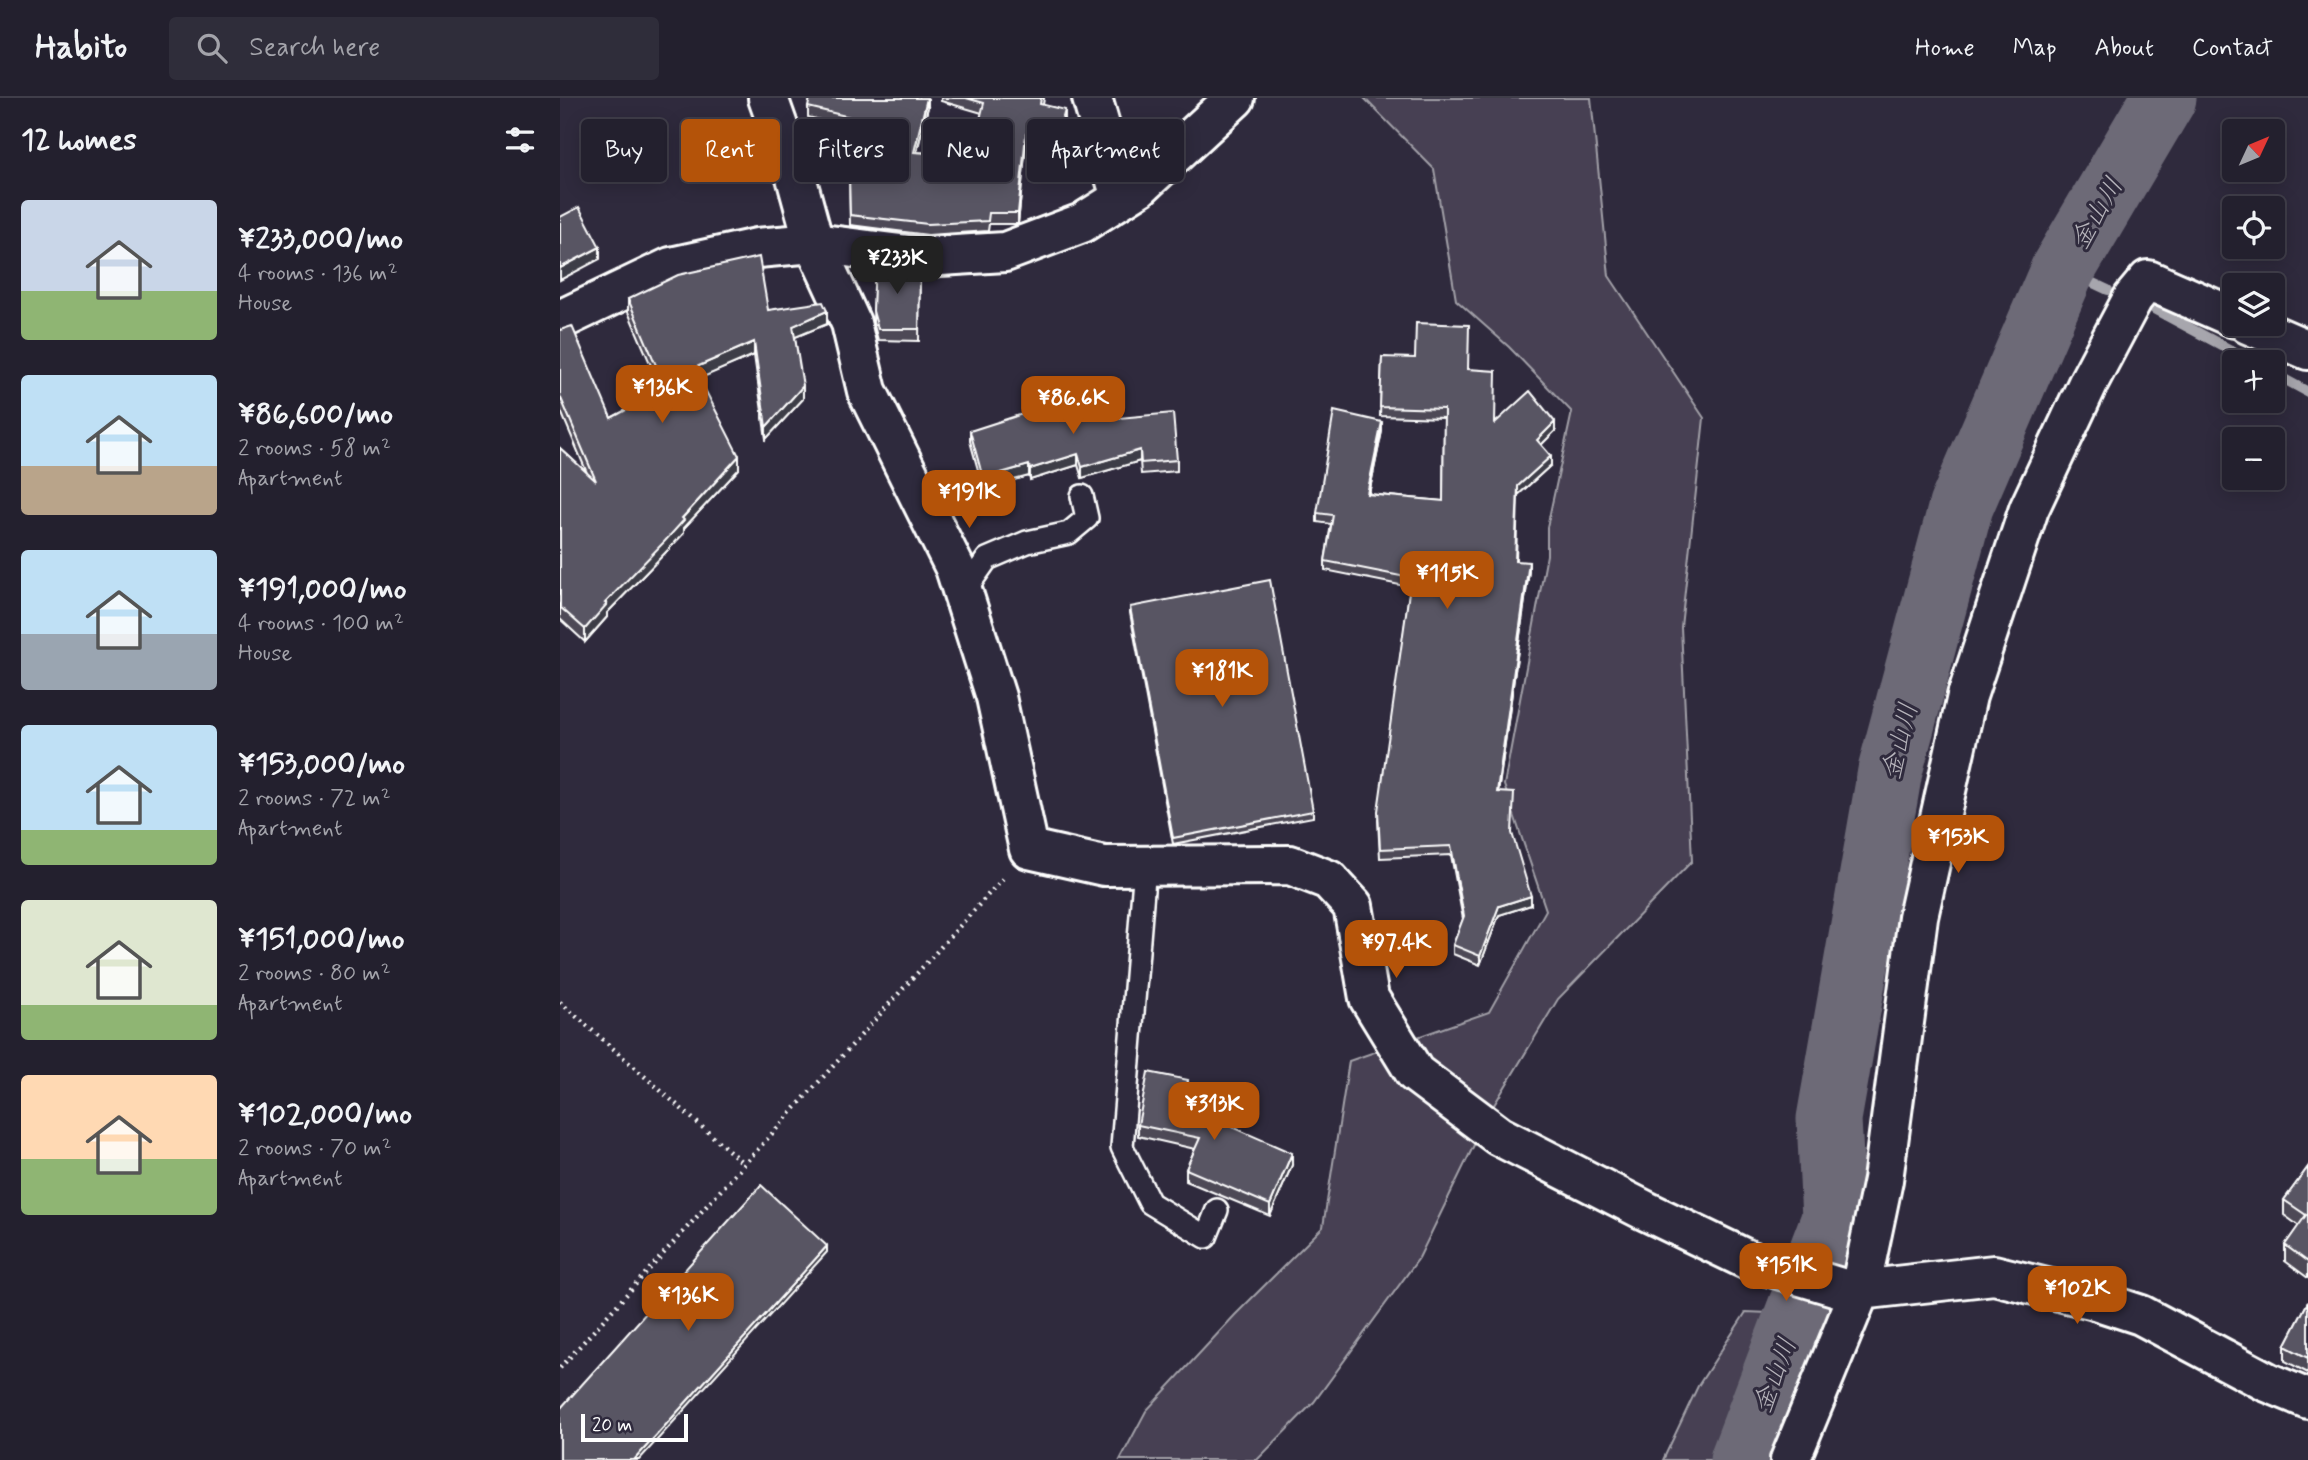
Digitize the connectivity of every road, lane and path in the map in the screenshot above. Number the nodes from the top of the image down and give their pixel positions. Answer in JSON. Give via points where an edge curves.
{"nodes":[{"id":1,"x":768,"y":98,"type":"edge"},
{"id":2,"x":1092,"y":98,"type":"edge"},
{"id":3,"x":1235,"y":98,"type":"edge"},
{"id":4,"x":1121,"y":198,"type":"junction"},
{"id":5,"x":814,"y":243,"type":"junction"},
{"id":6,"x":2222,"y":312,"type":"edge"},
{"id":7,"x":560,"y":320,"type":"edge"},
{"id":8,"x":2275,"y":336,"type":"edge"},
{"id":9,"x":2308,"y":351,"type":"edge"},
{"id":10,"x":1082,"y":496,"type":"dead end"},
{"id":11,"x":962,"y":593,"type":"junction"},
{"id":12,"x":1029,"y":849,"type":"junction"},
{"id":13,"x":1145,"y":866,"type":"junction"},
{"id":14,"x":560,"y":1002,"type":"edge"},
{"id":15,"x":743,"y":1163,"type":"junction"},
{"id":16,"x":1217,"y":1210,"type":"dead end"},
{"id":17,"x":1851,"y":1289,"type":"junction"},
{"id":18,"x":560,"y":1368,"type":"edge"},
{"id":19,"x":2308,"y":1399,"type":"edge"},
{"id":20,"x":1790,"y":1460,"type":"edge"}],
"edges":[{"from":1,"to":5,"type":"street"},
{"from":2,"to":4,"type":"street"},
{"from":3,"to":4,"type":"street","via":[[1139,187]]},
{"from":4,"to":5,"type":"street","via":[[1082,223],[1005,252],[924,257]]},
{"from":5,"to":7,"type":"street","via":[[757,248],[671,267]]},
{"from":5,"to":11,"type":"street","via":[[851,323],[867,391],[955,568]]},
{"from":6,"to":17,"type":"street","via":[[2148,280],[2133,298],[2089,381],[2029,509],[1967,696],[1921,904],[1883,1180]]},
{"from":8,"to":9,"type":"street"},
{"from":10,"to":11,"type":"lane","via":[[1087,518],[1069,533],[1027,542],[987,559]]},
{"from":11,"to":12,"type":"street","via":[[996,697]]},
{"from":12,"to":13,"type":"street","via":[[1104,866]]},
{"from":12,"to":15,"type":"path"},
{"from":13,"to":16,"type":"lane","via":[[1122,1147],[1150,1203],[1206,1237]]},
{"from":13,"to":17,"type":"street","via":[[1290,865],[1329,880],[1353,906],[1369,999],[1415,1073],[1499,1136],[1748,1260]]},
{"from":14,"to":15,"type":"path"},
{"from":15,"to":18,"type":"path"},
{"from":17,"to":19,"type":"street","via":[[1994,1275],[2141,1315]]},
{"from":17,"to":20,"type":"street"}]}
